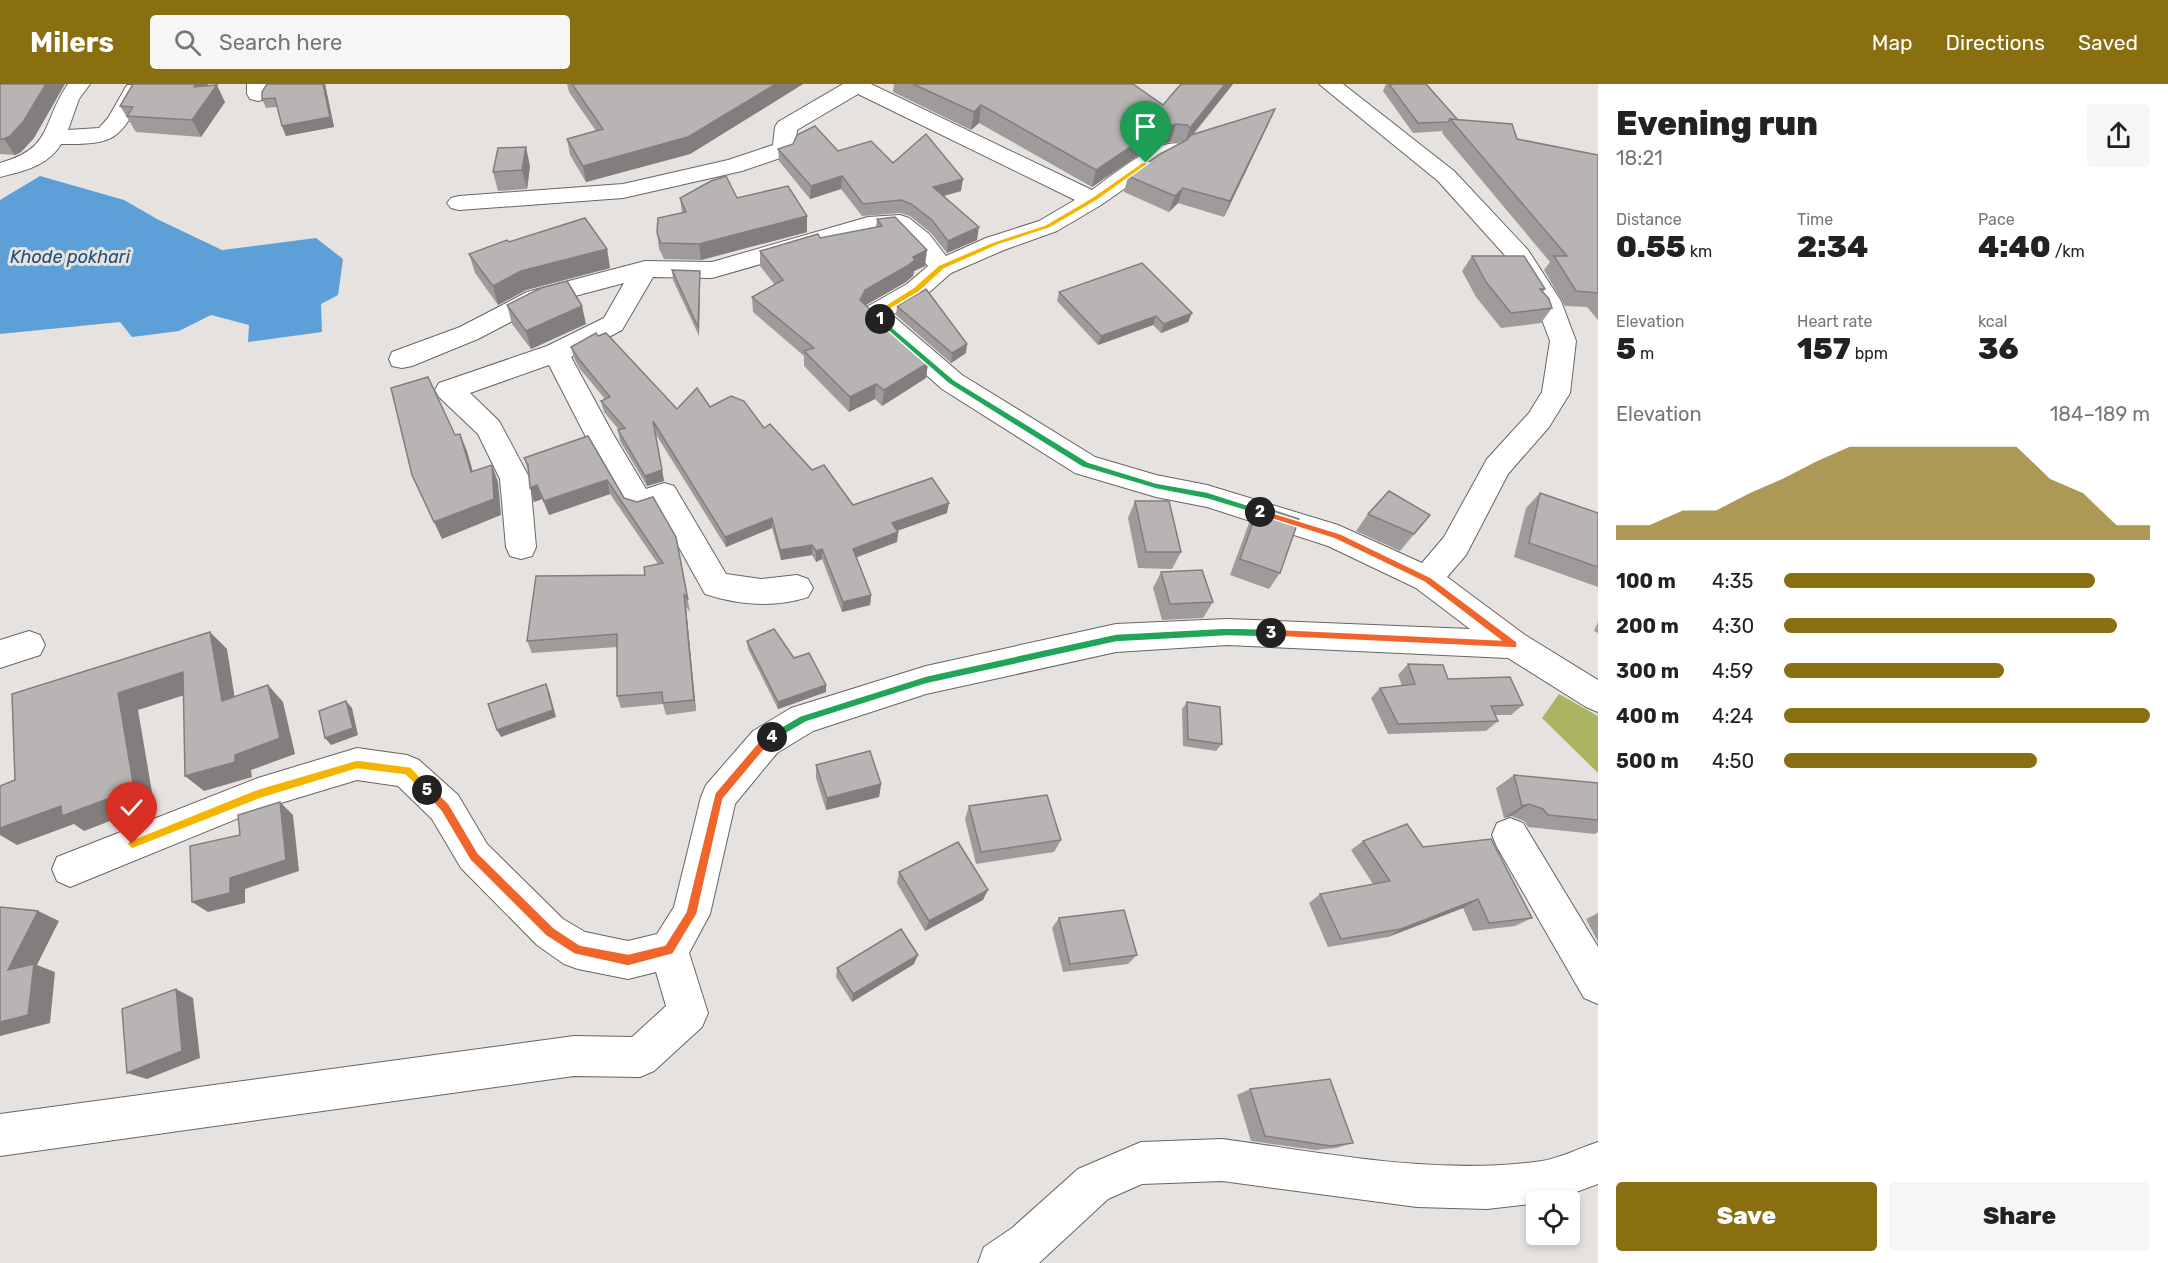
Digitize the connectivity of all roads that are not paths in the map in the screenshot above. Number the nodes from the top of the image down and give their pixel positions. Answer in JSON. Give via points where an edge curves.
{"nodes":[{"id":1,"x":79,"y":84,"type":"edge"},
{"id":2,"x":1330,"y":84,"type":"edge"},
{"id":3,"x":855,"y":85,"type":"edge"},
{"id":4,"x":135,"y":90,"type":"edge"},
{"id":5,"x":56,"y":137,"type":"junction"},
{"id":6,"x":1173,"y":149,"type":"edge"},
{"id":7,"x":0,"y":170,"type":"edge"},
{"id":8,"x":1093,"y":200,"type":"junction"},
{"id":9,"x":459,"y":203,"type":"dead end"},
{"id":10,"x":942,"y":267,"type":"junction"},
{"id":11,"x":645,"y":269,"type":"junction"},
{"id":12,"x":556,"y":353,"type":"junction"},
{"id":13,"x":402,"y":359,"type":"dead end"},
{"id":14,"x":521,"y":548,"type":"dead end"},
{"id":15,"x":1427,"y":579,"type":"junction"},
{"id":16,"x":797,"y":588,"type":"dead end"},
{"id":17,"x":1514,"y":645,"type":"junction"},
{"id":18,"x":1598,"y":697,"type":"edge"},
{"id":19,"x":1510,"y":834,"type":"dead end"},
{"id":20,"x":70,"y":869,"type":"dead end"},
{"id":21,"x":669,"y":950,"type":"junction"},
{"id":22,"x":1598,"y":984,"type":"edge"},
{"id":23,"x":0,"y":1135,"type":"edge"},
{"id":24,"x":1598,"y":1163,"type":"edge"},
{"id":25,"x":1000,"y":1263,"type":"edge"}],
"edges":[{"from":1,"to":5,"type":"street"},
{"from":2,"to":15,"type":"street","via":[[1446,176],[1520,255],[1548,301],[1563,341],[1556,393],[1539,420],[1497,467],[1455,546]]},
{"from":3,"to":8,"type":"street"},
{"from":3,"to":9,"type":"street","via":[[786,127],[784,149],[734,166],[623,191]]},
{"from":4,"to":5,"type":"street","via":[[113,131],[98,138]]},
{"from":5,"to":7,"type":"street","via":[[42,156],[22,166]]},
{"from":6,"to":8,"type":"street"},
{"from":8,"to":10,"type":"street","via":[[1048,226]]},
{"from":10,"to":11,"type":"street","via":[[900,223],[868,225],[712,270]]},
{"from":10,"to":15,"type":"street","via":[[916,290],[874,314],[952,382],[1085,465],[1207,496],[1338,537]]},
{"from":11,"to":12,"type":"street","via":[[613,324]]},
{"from":11,"to":13,"type":"street","via":[[536,298],[469,333]]},
{"from":12,"to":14,"type":"street","via":[[449,390],[489,428],[515,479]]},
{"from":12,"to":16,"type":"street","via":[[639,503],[664,494],[716,585],[761,592]]},
{"from":15,"to":17,"type":"street"},
{"from":17,"to":18,"type":"street"},
{"from":17,"to":21,"type":"street","via":[[1227,632],[1116,638],[926,680],[803,719],[765,742],[719,797],[691,914]]},
{"from":19,"to":22,"type":"street"},
{"from":20,"to":21,"type":"street","via":[[258,794],[357,764],[407,771],[445,807],[474,856],[550,932],[578,950],[628,960]]},
{"from":21,"to":23,"type":"street","via":[[688,1013],[640,1057],[574,1056]]},
{"from":24,"to":25,"type":"street","via":[[1544,1182],[1487,1187],[1417,1186],[1222,1160],[1141,1163],[1093,1184],[1028,1244]]}]}
